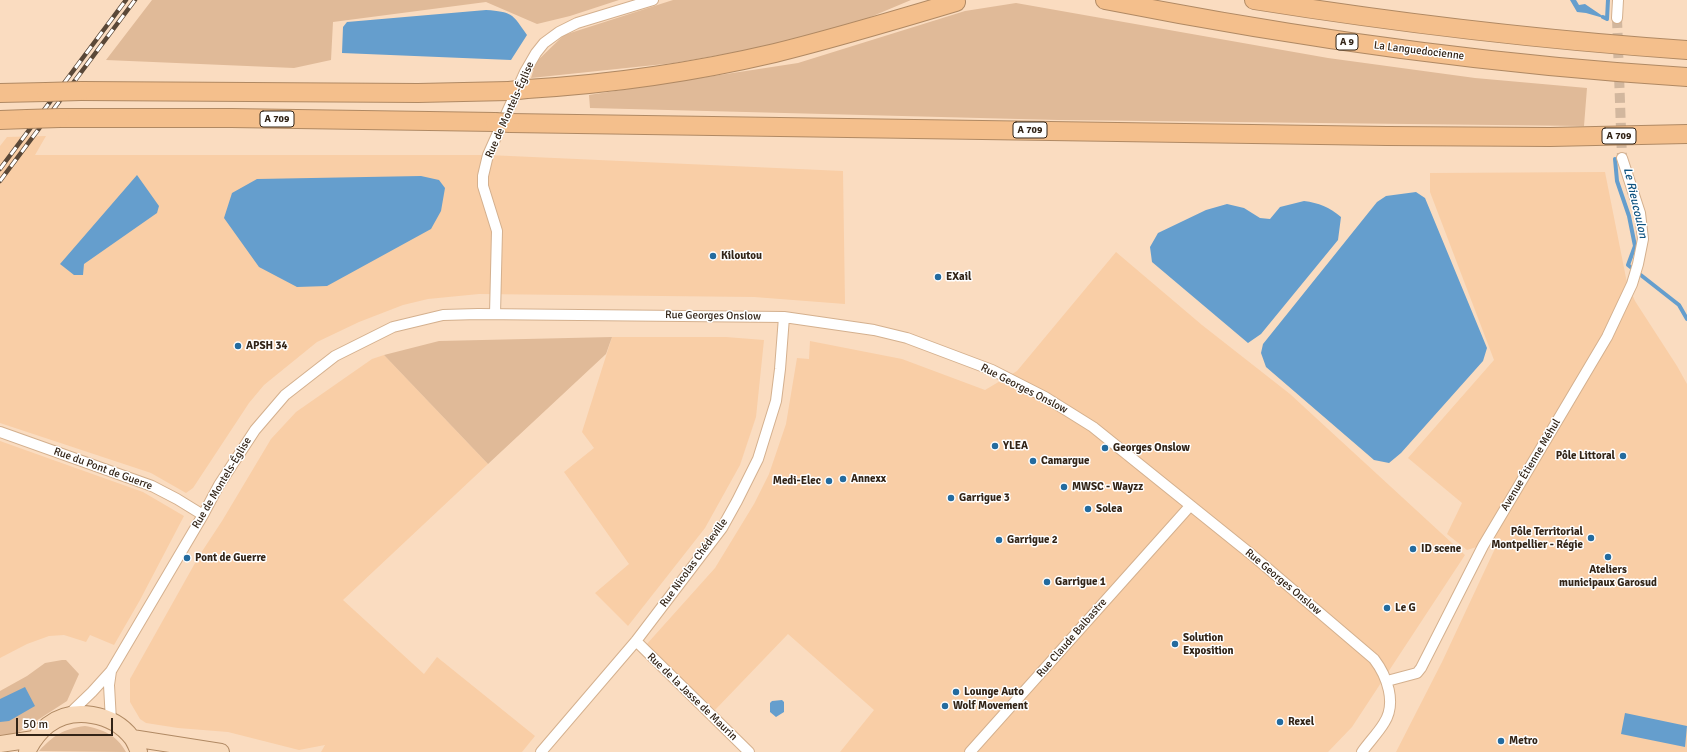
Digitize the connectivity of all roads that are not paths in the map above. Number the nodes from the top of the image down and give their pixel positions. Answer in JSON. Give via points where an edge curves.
{"nodes":[{"id":1,"x":653,"y":0,"type":"edge"},
{"id":2,"x":1105,"y":0,"type":"edge"},
{"id":3,"x":1254,"y":0,"type":"edge"},
{"id":4,"x":1618,"y":0,"type":"edge"},
{"id":5,"x":956,"y":2,"type":"dead end"},
{"id":6,"x":1617,"y":18,"type":"tunnel mouth"},
{"id":7,"x":1687,"y":50,"type":"edge"},
{"id":8,"x":1687,"y":77,"type":"edge"},
{"id":9,"x":0,"y":93,"type":"edge"},
{"id":10,"x":0,"y":120,"type":"edge"},
{"id":11,"x":1687,"y":134,"type":"edge"},
{"id":12,"x":1622,"y":158,"type":"tunnel mouth"},
{"id":13,"x":495,"y":314,"type":"junction"},
{"id":14,"x":784,"y":317,"type":"junction"},
{"id":15,"x":0,"y":432,"type":"edge"},
{"id":16,"x":1190,"y":506,"type":"junction"},
{"id":17,"x":203,"y":515,"type":"junction"},
{"id":18,"x":636,"y":641,"type":"junction"},
{"id":19,"x":111,"y":671,"type":"junction"},
{"id":20,"x":1388,"y":681,"type":"junction"},
{"id":21,"x":67,"y":716,"type":"junction"},
{"id":22,"x":111,"y":721,"type":"junction"},
{"id":23,"x":0,"y":744,"type":"edge"},
{"id":24,"x":30,"y":745,"type":"edge"},
{"id":25,"x":136,"y":745,"type":"edge"},
{"id":26,"x":221,"y":752,"type":"edge"},
{"id":27,"x":541,"y":752,"type":"edge"},
{"id":28,"x":748,"y":752,"type":"edge"},
{"id":29,"x":970,"y":752,"type":"edge"},
{"id":30,"x":1362,"y":752,"type":"edge"}],
"edges":[{"from":1,"to":13,"type":"street","name":"Rue de Montels-Église","via":[[577,23],[559,32],[544,43],[525,72],[488,155],[483,176],[483,186],[497,232]]},
{"from":2,"to":8,"type":"highway","name":"La Languedocienne","number":"A 9","via":[[1272,30],[1421,52],[1590,70]]},
{"from":3,"to":7,"type":"highway","via":[[1340,14],[1491,33]]},
{"from":4,"to":6,"type":"street"},
{"from":5,"to":9,"type":"highway","bridge":true,"via":[[824,40],[723,64],[600,83],[509,91],[418,93]]},
{"from":10,"to":11,"type":"highway","number":"A 709","bridge":true,"via":[[238,118],[1387,136],[1550,137]]},
{"from":12,"to":20,"type":"street","name":"Avenue Étienne Méhul","via":[[1640,213],[1643,239],[1637,269],[1626,298],[1607,337],[1483,546],[1421,668],[1417,673]]},
{"from":13,"to":14,"type":"street","name":"Rue Georges Onslow"},
{"from":13,"to":17,"type":"street","name":"Rue de Montels-Église","via":[[442,316],[393,327],[335,356],[285,394],[255,430],[219,485]]},
{"from":14,"to":16,"type":"street","name":"Rue Georges Onslow","via":[[874,330],[907,338],[992,370],[1045,397],[1093,427]]},
{"from":14,"to":18,"type":"street","name":"Rue Nicolas Chédeville","via":[[776,401],[758,458],[722,528]]},
{"from":15,"to":17,"type":"street","name":"Rue du Pont de Guerre","via":[[152,486]]},
{"from":16,"to":20,"type":"street","name":"Rue Georges Onslow","via":[[1263,564],[1374,660]]},
{"from":16,"to":29,"type":"street","name":"Rue Claude Balbastre"},
{"from":17,"to":19,"type":"street","name":"Rue de Montels-Église"},
{"from":18,"to":27,"type":"street","name":"Rue Nicolas Chédeville"},
{"from":18,"to":28,"type":"street","name":"Rue de la Jasse de Maurin"},
{"from":19,"to":21,"type":"street","name":"Rue de Montels-Église"},
{"from":19,"to":22,"type":"street","name":"Rue de Montels-Église"},
{"from":20,"to":30,"type":"street","via":[[1390,705],[1385,721]]},
{"from":21,"to":22,"type":"main road","via":[[97,715]]},
{"from":21,"to":24,"type":"main road","via":[[48,725]]},
{"from":22,"to":25,"type":"main road","via":[[123,728]]},
{"from":23,"to":24,"type":"main road"},
{"from":25,"to":26,"type":"main road"}]}
